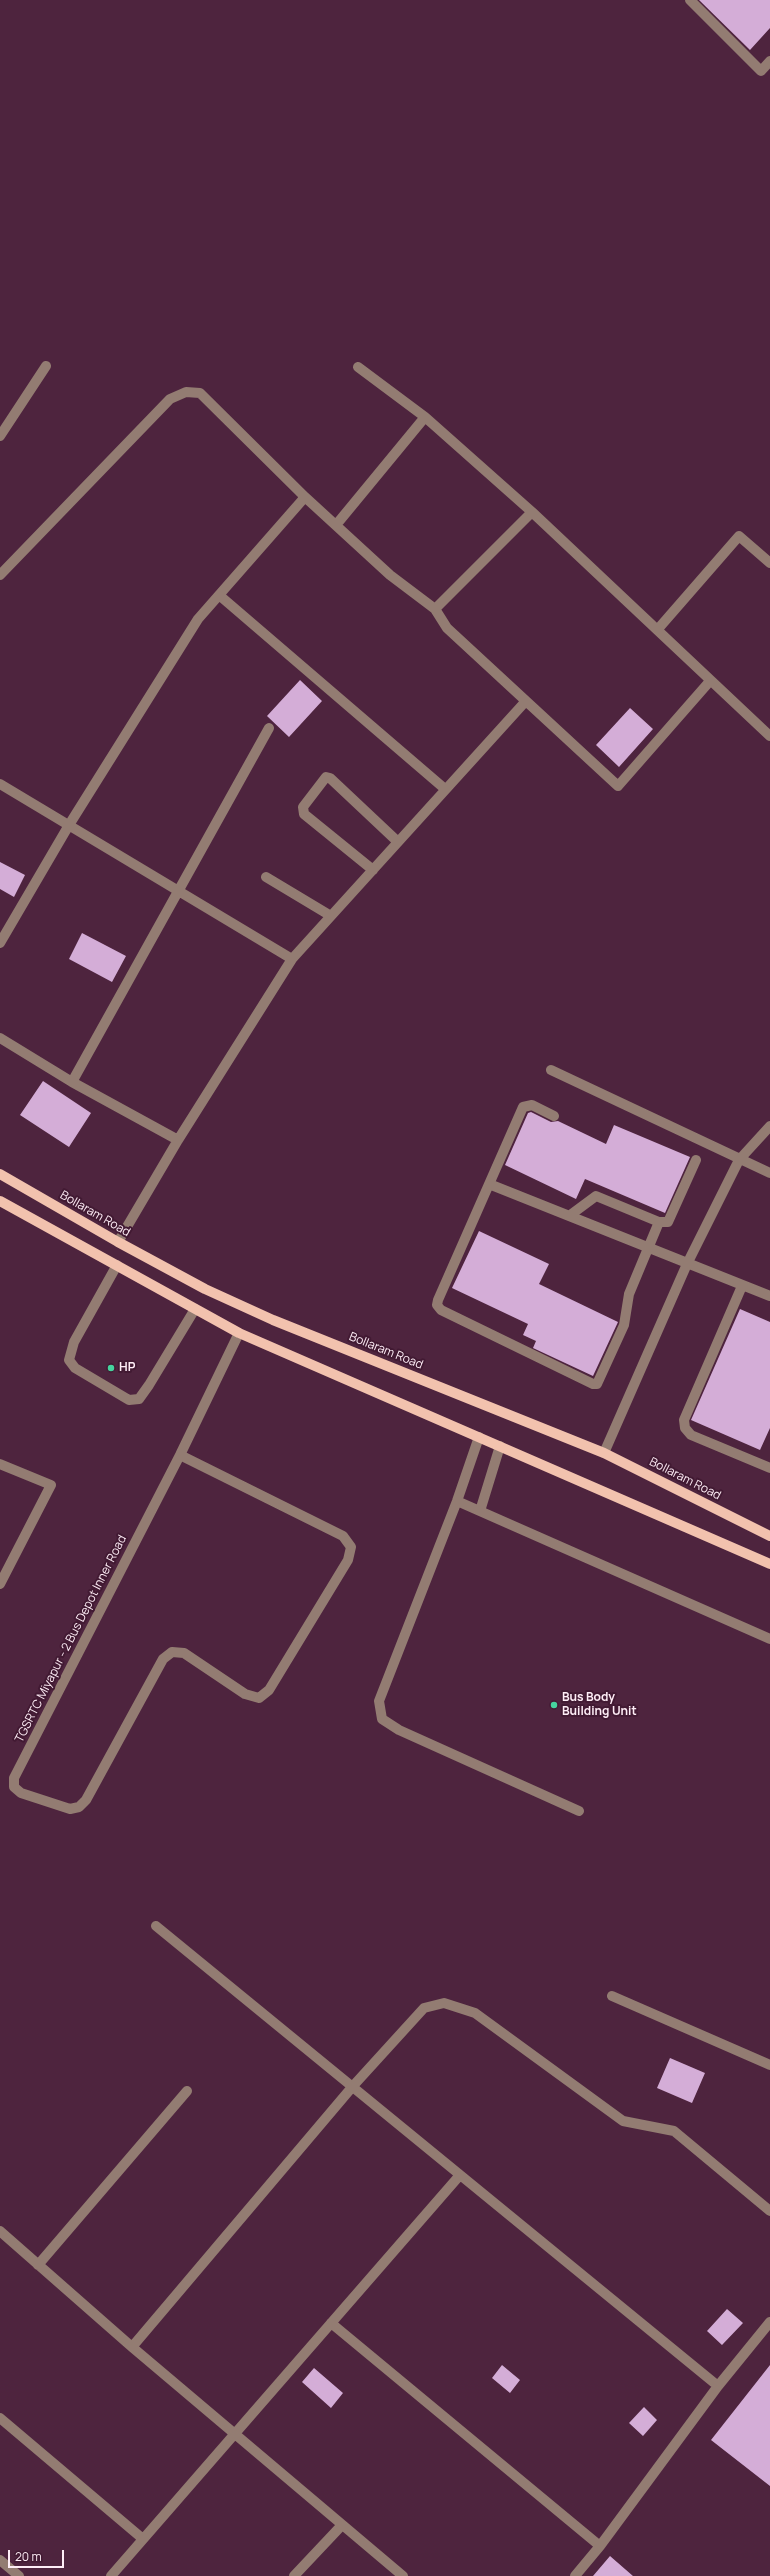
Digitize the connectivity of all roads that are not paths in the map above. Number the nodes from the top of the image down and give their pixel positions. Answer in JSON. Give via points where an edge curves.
{"nodes":[{"id":1,"x":690,"y":0,"type":"edge"},
{"id":2,"x":770,"y":61,"type":"edge"},
{"id":3,"x":46,"y":366,"type":"dead end"},
{"id":4,"x":358,"y":366,"type":"dead end"},
{"id":5,"x":425,"y":417,"type":"junction"},
{"id":6,"x":0,"y":436,"type":"edge"},
{"id":7,"x":305,"y":497,"type":"junction"},
{"id":8,"x":532,"y":512,"type":"junction"},
{"id":9,"x":336,"y":525,"type":"junction"},
{"id":10,"x":770,"y":563,"type":"edge"},
{"id":11,"x":0,"y":575,"type":"edge"},
{"id":12,"x":218,"y":595,"type":"junction"},
{"id":13,"x":435,"y":609,"type":"junction"},
{"id":14,"x":658,"y":629,"type":"junction"},
{"id":15,"x":710,"y":681,"type":"junction"},
{"id":16,"x":525,"y":702,"type":"junction"},
{"id":17,"x":269,"y":728,"type":"dead end"},
{"id":18,"x":770,"y":736,"type":"edge"},
{"id":19,"x":0,"y":784,"type":"edge"},
{"id":20,"x":445,"y":789,"type":"junction"},
{"id":21,"x":69,"y":825,"type":"junction"},
{"id":22,"x":398,"y":842,"type":"junction"},
{"id":23,"x":373,"y":870,"type":"junction"},
{"id":24,"x":266,"y":877,"type":"dead end"},
{"id":25,"x":179,"y":892,"type":"junction"},
{"id":26,"x":331,"y":916,"type":"junction"},
{"id":27,"x":0,"y":943,"type":"edge"},
{"id":28,"x":292,"y":959,"type":"junction"},
{"id":29,"x":0,"y":1038,"type":"edge"},
{"id":30,"x":551,"y":1070,"type":"dead end"},
{"id":31,"x":72,"y":1082,"type":"junction"},
{"id":32,"x":554,"y":1116,"type":"dead end"},
{"id":33,"x":770,"y":1126,"type":"edge"},
{"id":34,"x":178,"y":1140,"type":"junction"},
{"id":35,"x":696,"y":1160,"type":"dead end"},
{"id":36,"x":739,"y":1160,"type":"junction"},
{"id":37,"x":770,"y":1173,"type":"edge"},
{"id":38,"x":0,"y":1174,"type":"edge"},
{"id":39,"x":489,"y":1184,"type":"junction"},
{"id":40,"x":0,"y":1201,"type":"edge"},
{"id":41,"x":569,"y":1216,"type":"junction"},
{"id":42,"x":659,"y":1222,"type":"junction"},
{"id":43,"x":118,"y":1242,"type":"junction"},
{"id":44,"x":649,"y":1249,"type":"junction"},
{"id":45,"x":687,"y":1264,"type":"junction"},
{"id":46,"x":117,"y":1266,"type":"junction"},
{"id":47,"x":742,"y":1286,"type":"junction"},
{"id":48,"x":770,"y":1296,"type":"edge"},
{"id":49,"x":195,"y":1309,"type":"junction"},
{"id":50,"x":239,"y":1333,"type":"junction"},
{"id":51,"x":479,"y":1437,"type":"junction"},
{"id":52,"x":500,"y":1446,"type":"junction"},
{"id":53,"x":604,"y":1452,"type":"junction"},
{"id":54,"x":180,"y":1455,"type":"junction"},
{"id":55,"x":0,"y":1464,"type":"edge"},
{"id":56,"x":770,"y":1468,"type":"edge"},
{"id":57,"x":457,"y":1501,"type":"junction"},
{"id":58,"x":480,"y":1512,"type":"junction"},
{"id":59,"x":770,"y":1536,"type":"edge"},
{"id":60,"x":770,"y":1564,"type":"edge"},
{"id":61,"x":0,"y":1584,"type":"edge"},
{"id":62,"x":770,"y":1639,"type":"edge"},
{"id":63,"x":579,"y":1811,"type":"dead end"},
{"id":64,"x":156,"y":1926,"type":"dead end"},
{"id":65,"x":612,"y":1996,"type":"dead end"},
{"id":66,"x":770,"y":2065,"type":"edge"},
{"id":67,"x":353,"y":2086,"type":"junction"},
{"id":68,"x":187,"y":2091,"type":"dead end"},
{"id":69,"x":460,"y":2175,"type":"junction"},
{"id":70,"x":770,"y":2211,"type":"edge"},
{"id":71,"x":0,"y":2231,"type":"edge"},
{"id":72,"x":38,"y":2265,"type":"junction"},
{"id":73,"x":770,"y":2322,"type":"edge"},
{"id":74,"x":331,"y":2323,"type":"junction"},
{"id":75,"x":132,"y":2348,"type":"junction"},
{"id":76,"x":718,"y":2386,"type":"junction"},
{"id":77,"x":0,"y":2418,"type":"edge"},
{"id":78,"x":235,"y":2433,"type":"junction"},
{"id":79,"x":342,"y":2525,"type":"junction"},
{"id":80,"x":143,"y":2539,"type":"junction"},
{"id":81,"x":600,"y":2546,"type":"junction"},
{"id":82,"x":0,"y":2560,"type":"edge"},
{"id":83,"x":19,"y":2576,"type":"edge"},
{"id":84,"x":111,"y":2576,"type":"edge"},
{"id":85,"x":294,"y":2576,"type":"edge"},
{"id":86,"x":403,"y":2576,"type":"edge"},
{"id":87,"x":575,"y":2576,"type":"edge"}],
"edges":[{"from":1,"to":2,"type":"street","via":[[761,71]]},
{"from":3,"to":6,"type":"street"},
{"from":4,"to":5,"type":"street"},
{"from":5,"to":8,"type":"street"},
{"from":5,"to":9,"type":"street"},
{"from":7,"to":9,"type":"street"},
{"from":7,"to":11,"type":"street","via":[[200,393],[186,392],[170,399]]},
{"from":7,"to":12,"type":"street"},
{"from":8,"to":13,"type":"street"},
{"from":8,"to":14,"type":"street"},
{"from":9,"to":13,"type":"street","via":[[390,575]]},
{"from":10,"to":14,"type":"street","via":[[739,536]]},
{"from":12,"to":20,"type":"street"},
{"from":12,"to":21,"type":"street","via":[[198,619]]},
{"from":13,"to":16,"type":"street","via":[[447,628]]},
{"from":14,"to":15,"type":"street"},
{"from":15,"to":16,"type":"street","via":[[618,786]]},
{"from":15,"to":18,"type":"street"},
{"from":16,"to":20,"type":"street"},
{"from":17,"to":25,"type":"street"},
{"from":19,"to":21,"type":"street"},
{"from":20,"to":22,"type":"street"},
{"from":21,"to":25,"type":"street"},
{"from":21,"to":27,"type":"street"},
{"from":22,"to":23,"type":"street"},
{"from":22,"to":23,"type":"street","via":[[326,777],[303,807],[304,814]]},
{"from":23,"to":26,"type":"street"},
{"from":24,"to":26,"type":"street"},
{"from":25,"to":28,"type":"street"},
{"from":25,"to":31,"type":"street","via":[[116,999]]},
{"from":26,"to":28,"type":"street"},
{"from":28,"to":34,"type":"street"},
{"from":29,"to":31,"type":"street"},
{"from":30,"to":36,"type":"street"},
{"from":31,"to":34,"type":"street"},
{"from":32,"to":39,"type":"street","via":[[532,1105],[523,1107]]},
{"from":33,"to":36,"type":"street"},
{"from":34,"to":43,"type":"street"},
{"from":35,"to":42,"type":"street","via":[[672,1218],[668,1222]]},
{"from":36,"to":37,"type":"street"},
{"from":36,"to":45,"type":"street"},
{"from":38,"to":43,"type":"main road","name":"Bollaram Road"},
{"from":39,"to":41,"type":"street"},
{"from":39,"to":44,"type":"street","via":[[437,1305],[441,1310],[593,1384],[600,1380],[624,1325],[629,1294]]},
{"from":40,"to":46,"type":"main road"},
{"from":41,"to":42,"type":"street","via":[[596,1196]]},
{"from":41,"to":44,"type":"street"},
{"from":42,"to":44,"type":"street"},
{"from":43,"to":53,"type":"main road","name":"Bollaram Road","via":[[273,1320]]},
{"from":44,"to":45,"type":"street"},
{"from":45,"to":47,"type":"street"},
{"from":45,"to":53,"type":"street"},
{"from":46,"to":49,"type":"main road"},
{"from":46,"to":49,"type":"street","via":[[74,1342],[69,1360],[75,1368],[130,1400],[139,1399],[149,1385]]},
{"from":47,"to":48,"type":"street"},
{"from":47,"to":56,"type":"street","via":[[684,1420],[685,1428],[690,1435]]},
{"from":49,"to":50,"type":"main road"},
{"from":50,"to":51,"type":"main road"},
{"from":50,"to":54,"type":"street","name":"TGSRTC Miyapur - 2 Bus Depot Inner Road"},
{"from":51,"to":52,"type":"main road"},
{"from":51,"to":57,"type":"street"},
{"from":52,"to":58,"type":"street"},
{"from":52,"to":60,"type":"main road"},
{"from":53,"to":59,"type":"main road","name":"Bollaram Road"},
{"from":54,"to":54,"type":"street","name":"TGSRTC Miyapur - 2 Bus Depot Inner Road","via":[[14,1778],[14,1788],[21,1793],[70,1809],[79,1807],[86,1800],[163,1659],[172,1652],[184,1653],[245,1694],[259,1698],[269,1690],[348,1560],[351,1547],[343,1536]]},
{"from":55,"to":61,"type":"street","via":[[51,1485]]},
{"from":57,"to":58,"type":"street"},
{"from":57,"to":63,"type":"street","via":[[379,1701],[382,1719],[399,1730]]},
{"from":58,"to":62,"type":"street"},
{"from":64,"to":67,"type":"street"},
{"from":65,"to":66,"type":"street"},
{"from":67,"to":69,"type":"street"},
{"from":67,"to":70,"type":"street","via":[[424,2008],[444,2004],[469,2011],[623,2120],[674,2131]]},
{"from":67,"to":75,"type":"street"},
{"from":68,"to":72,"type":"street"},
{"from":69,"to":74,"type":"street"},
{"from":69,"to":76,"type":"street"},
{"from":71,"to":72,"type":"street"},
{"from":72,"to":75,"type":"street"},
{"from":73,"to":76,"type":"street"},
{"from":74,"to":78,"type":"street"},
{"from":74,"to":81,"type":"street"},
{"from":75,"to":78,"type":"street"},
{"from":76,"to":81,"type":"street"},
{"from":77,"to":80,"type":"street"},
{"from":78,"to":79,"type":"street"},
{"from":78,"to":80,"type":"street"},
{"from":79,"to":85,"type":"street"},
{"from":79,"to":86,"type":"street"},
{"from":80,"to":84,"type":"street"},
{"from":81,"to":87,"type":"street"},
{"from":82,"to":83,"type":"street"}]}
